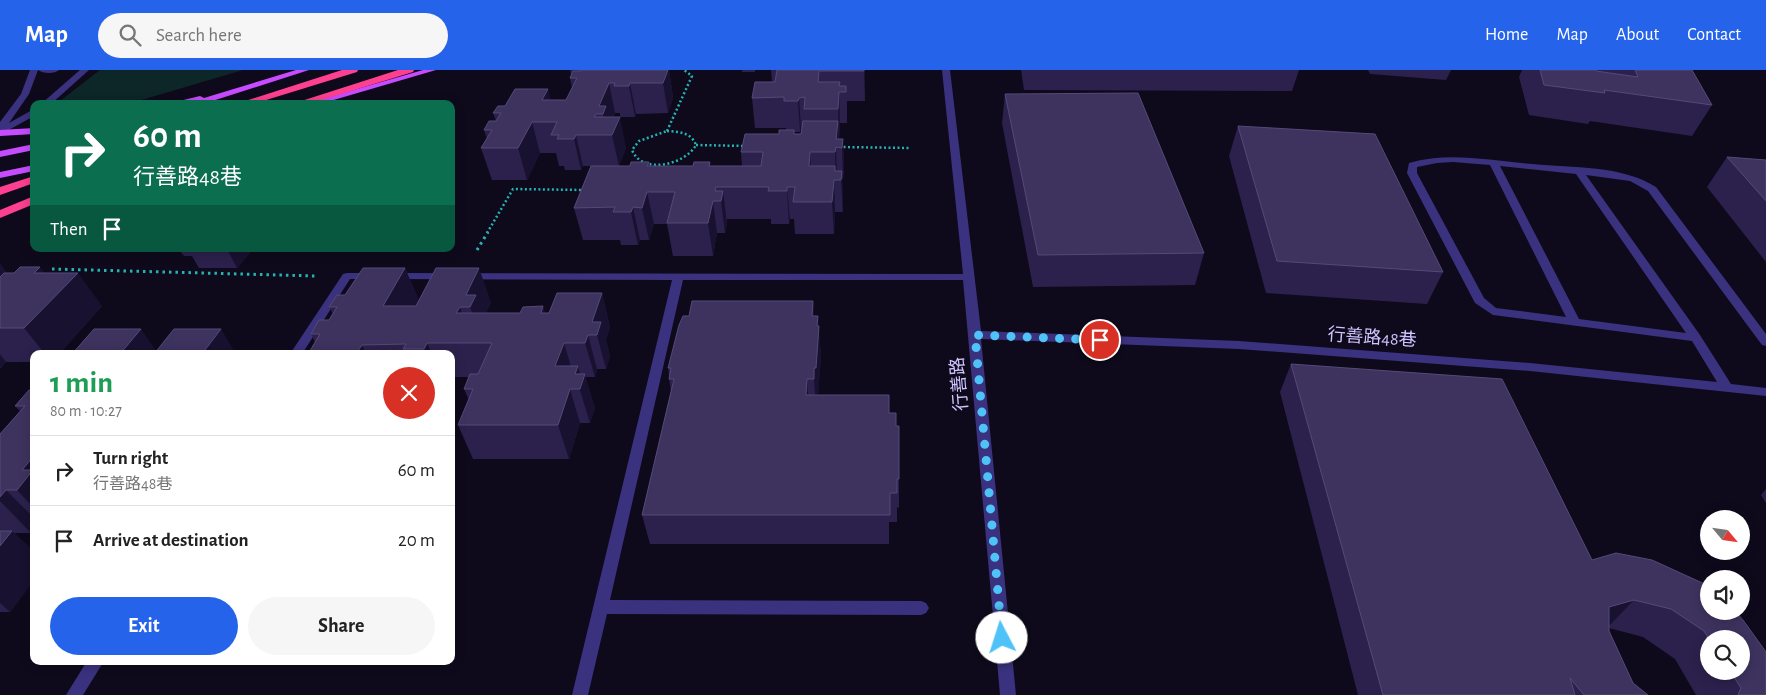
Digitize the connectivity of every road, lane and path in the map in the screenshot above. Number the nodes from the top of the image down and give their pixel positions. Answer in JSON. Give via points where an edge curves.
{"nodes":[{"id":1,"x":34,"y":70,"type":"edge"},
{"id":2,"x":42,"y":70,"type":"edge"},
{"id":3,"x":55,"y":70,"type":"edge"},
{"id":4,"x":85,"y":70,"type":"edge"},
{"id":5,"x":305,"y":70,"type":"edge"},
{"id":6,"x":353,"y":70,"type":"edge"},
{"id":7,"x":409,"y":70,"type":"edge"},
{"id":8,"x":432,"y":70,"type":"edge"},
{"id":9,"x":684,"y":70,"type":"edge"},
{"id":10,"x":946,"y":70,"type":"edge"},
{"id":11,"x":217,"y":96,"type":"junction"},
{"id":12,"x":50,"y":100,"type":"edge"},
{"id":13,"x":194,"y":100,"type":"edge"},
{"id":14,"x":205,"y":100,"type":"edge"},
{"id":15,"x":255,"y":100,"type":"edge"},
{"id":16,"x":310,"y":100,"type":"edge"},
{"id":17,"x":323,"y":100,"type":"edge"},
{"id":18,"x":30,"y":114,"type":"edge"},
{"id":19,"x":0,"y":131,"type":"edge"},
{"id":20,"x":30,"y":131,"type":"edge"},
{"id":21,"x":667,"y":131,"type":"junction"},
{"id":22,"x":696,"y":145,"type":"junction"},
{"id":23,"x":755,"y":146,"type":"edge"},
{"id":24,"x":833,"y":147,"type":"edge"},
{"id":25,"x":30,"y":148,"type":"edge"},
{"id":26,"x":911,"y":148,"type":"dead end"},
{"id":27,"x":0,"y":154,"type":"edge"},
{"id":28,"x":641,"y":160,"type":"junction"},
{"id":29,"x":635,"y":163,"type":"edge"},
{"id":30,"x":1494,"y":164,"type":"junction"},
{"id":31,"x":30,"y":169,"type":"edge"},
{"id":32,"x":1579,"y":172,"type":"junction"},
{"id":33,"x":0,"y":175,"type":"edge"},
{"id":34,"x":30,"y":180,"type":"edge"},
{"id":35,"x":592,"y":190,"type":"edge"},
{"id":36,"x":0,"y":191,"type":"edge"},
{"id":37,"x":30,"y":204,"type":"edge"},
{"id":38,"x":0,"y":216,"type":"edge"},
{"id":39,"x":52,"y":269,"type":"dead end"},
{"id":40,"x":347,"y":276,"type":"junction"},
{"id":41,"x":461,"y":276,"type":"junction"},
{"id":42,"x":678,"y":277,"type":"junction"},
{"id":43,"x":968,"y":277,"type":"junction"},
{"id":44,"x":1575,"y":323,"type":"junction"},
{"id":45,"x":975,"y":335,"type":"junction"},
{"id":46,"x":1696,"y":338,"type":"junction"},
{"id":47,"x":1766,"y":342,"type":"edge"},
{"id":48,"x":299,"y":350,"type":"edge"},
{"id":49,"x":1491,"y":364,"type":"junction"},
{"id":50,"x":1500,"y":382,"type":"edge"},
{"id":51,"x":1727,"y":388,"type":"junction"},
{"id":52,"x":1766,"y":392,"type":"edge"},
{"id":53,"x":601,"y":608,"type":"junction"},
{"id":54,"x":921,"y":608,"type":"dead end"},
{"id":55,"x":93,"y":665,"type":"edge"},
{"id":56,"x":74,"y":695,"type":"edge"},
{"id":57,"x":580,"y":695,"type":"edge"},
{"id":58,"x":1008,"y":695,"type":"edge"}],
"edges":[{"from":1,"to":19,"type":"street","via":[[25,94]]},
{"from":2,"to":3,"type":"street"},
{"from":4,"to":12,"type":"street"},
{"from":5,"to":11,"type":"main road"},
{"from":6,"to":15,"type":"highway"},
{"from":7,"to":16,"type":"highway"},
{"from":8,"to":17,"type":"main road"},
{"from":9,"to":21,"type":"path","via":[[692,76]]},
{"from":10,"to":43,"type":"street","name":"行善路"},
{"from":11,"to":13,"type":"main road"},
{"from":11,"to":14,"type":"main road"},
{"from":18,"to":19,"type":"street"},
{"from":19,"to":20,"type":"main road"},
{"from":21,"to":22,"type":"path","via":[[685,133],[695,140]]},
{"from":21,"to":28,"type":"path","via":[[647,136],[634,145],[635,156]]},
{"from":22,"to":23,"type":"path"},
{"from":22,"to":28,"type":"path","via":[[689,156],[680,160],[659,164]]},
{"from":24,"to":26,"type":"path"},
{"from":25,"to":27,"type":"main road"},
{"from":28,"to":29,"type":"path"},
{"from":30,"to":32,"type":"street"},
{"from":30,"to":44,"type":"street"},
{"from":30,"to":44,"type":"street","via":[[1445,159],[1420,161],[1412,165],[1412,173],[1484,306],[1493,311]]},
{"from":31,"to":33,"type":"main road"},
{"from":32,"to":46,"type":"street"},
{"from":32,"to":47,"type":"street","via":[[1632,179],[1652,189]]},
{"from":34,"to":36,"type":"highway"},
{"from":35,"to":41,"type":"path","via":[[513,189]]},
{"from":37,"to":38,"type":"highway"},
{"from":39,"to":40,"type":"path"},
{"from":40,"to":41,"type":"street"},
{"from":40,"to":48,"type":"street"},
{"from":41,"to":42,"type":"street"},
{"from":42,"to":43,"type":"street"},
{"from":42,"to":53,"type":"street"},
{"from":43,"to":45,"type":"street","name":"行善路"},
{"from":44,"to":46,"type":"street"},
{"from":45,"to":49,"type":"street","name":"行善路48巷","via":[[1238,345]]},
{"from":45,"to":58,"type":"street","name":"行善路"},
{"from":46,"to":51,"type":"street"},
{"from":49,"to":50,"type":"street"},
{"from":49,"to":51,"type":"street","name":"行善路48巷"},
{"from":51,"to":52,"type":"street","name":"行善路48巷"},
{"from":53,"to":54,"type":"street"},
{"from":53,"to":57,"type":"street"},
{"from":55,"to":56,"type":"street"}]}
